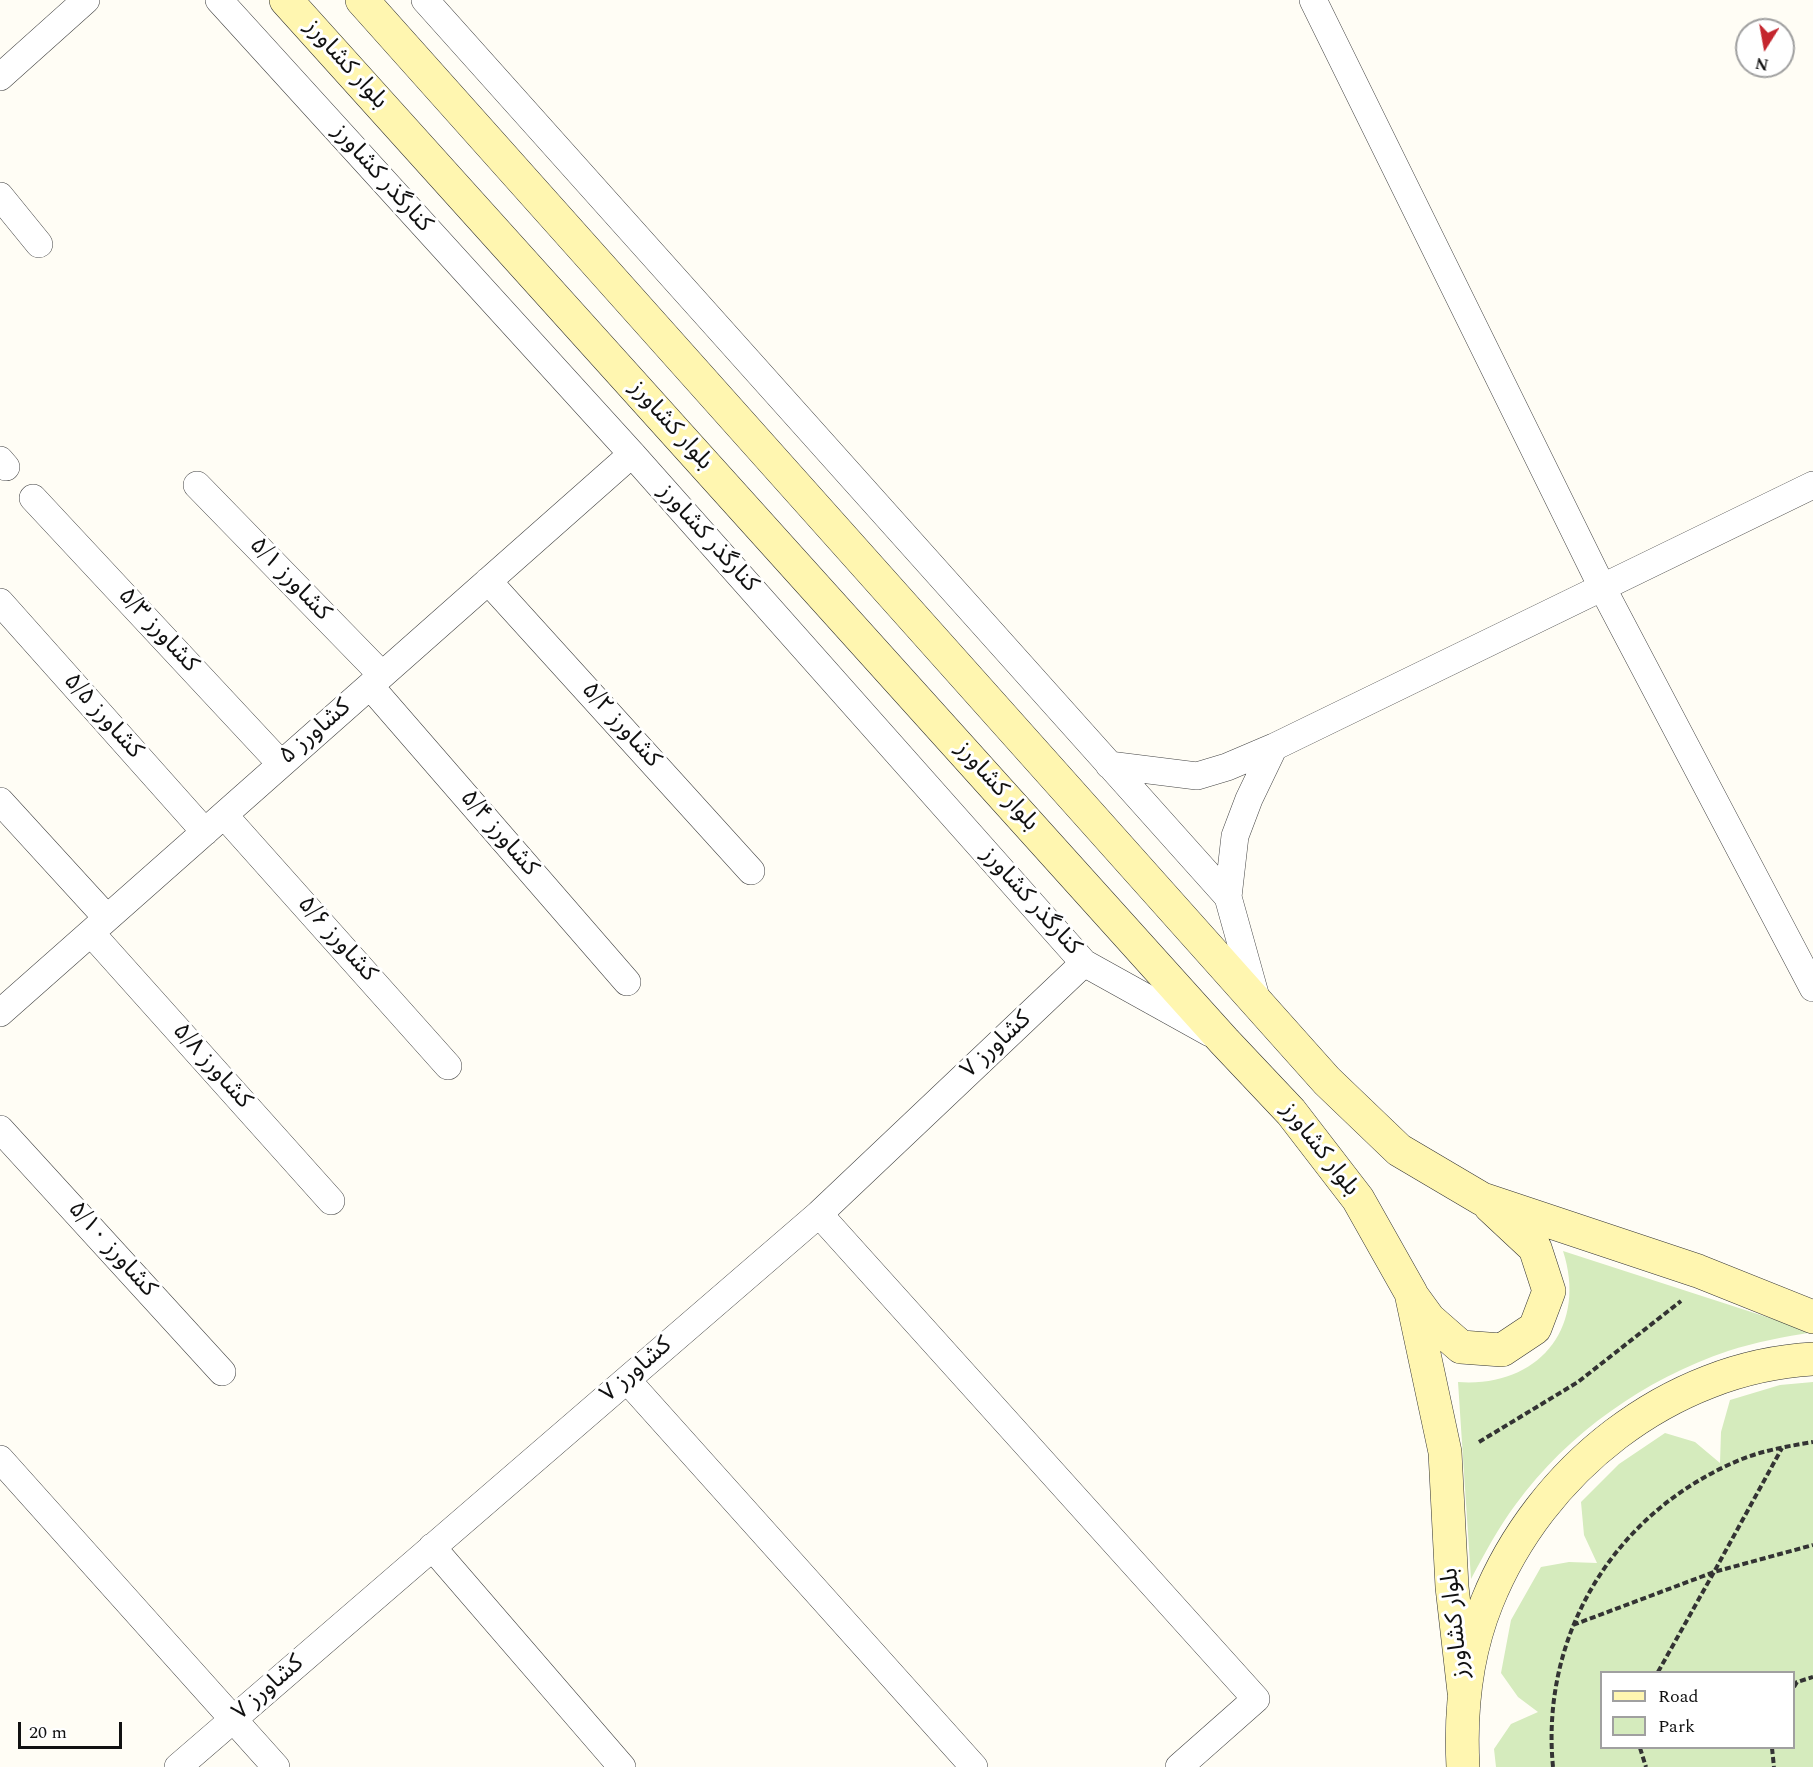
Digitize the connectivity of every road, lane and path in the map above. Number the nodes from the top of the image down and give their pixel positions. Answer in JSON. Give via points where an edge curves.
{"nodes":[{"id":1,"x":86,"y":0,"type":"edge"},
{"id":2,"x":219,"y":0,"type":"edge"},
{"id":3,"x":286,"y":0,"type":"edge"},
{"id":4,"x":362,"y":0,"type":"edge"},
{"id":5,"x":425,"y":0,"type":"edge"},
{"id":6,"x":1313,"y":0,"type":"edge"},
{"id":7,"x":0,"y":77,"type":"edge"},
{"id":8,"x":0,"y":196,"type":"edge"},
{"id":9,"x":39,"y":244,"type":"dead end"},
{"id":10,"x":632,"y":454,"type":"junction"},
{"id":11,"x":1813,"y":484,"type":"edge"},
{"id":12,"x":197,"y":485,"type":"dead end"},
{"id":13,"x":33,"y":498,"type":"dead end"},
{"id":14,"x":488,"y":581,"type":"junction"},
{"id":15,"x":1602,"y":587,"type":"junction"},
{"id":16,"x":0,"y":602,"type":"edge"},
{"id":17,"x":376,"y":680,"type":"junction"},
{"id":18,"x":1274,"y":747,"type":"junction"},
{"id":19,"x":281,"y":764,"type":"junction"},
{"id":20,"x":1109,"y":765,"type":"junction"},
{"id":21,"x":0,"y":801,"type":"edge"},
{"id":22,"x":214,"y":823,"type":"junction"},
{"id":23,"x":751,"y":871,"type":"dead end"},
{"id":24,"x":1228,"y":897,"type":"junction"},
{"id":25,"x":99,"y":925,"type":"junction"},
{"id":26,"x":1084,"y":963,"type":"junction"},
{"id":27,"x":627,"y":982,"type":"dead end"},
{"id":28,"x":1813,"y":988,"type":"edge"},
{"id":29,"x":1257,"y":1001,"type":"junction"},
{"id":30,"x":0,"y":1013,"type":"edge"},
{"id":31,"x":1224,"y":1041,"type":"junction"},
{"id":32,"x":448,"y":1066,"type":"dead end"},
{"id":33,"x":0,"y":1129,"type":"edge"},
{"id":34,"x":1482,"y":1199,"type":"junction"},
{"id":35,"x":330,"y":1201,"type":"dead end"},
{"id":36,"x":819,"y":1214,"type":"junction"},
{"id":37,"x":1698,"y":1271,"type":"junction"},
{"id":38,"x":1411,"y":1293,"type":"junction"},
{"id":39,"x":1813,"y":1317,"type":"edge"},
{"id":40,"x":1813,"y":1359,"type":"edge"},
{"id":41,"x":222,"y":1372,"type":"dead end"},
{"id":42,"x":627,"y":1380,"type":"junction"},
{"id":43,"x":1813,"y":1442,"type":"edge"},
{"id":44,"x":1783,"y":1447,"type":"junction"},
{"id":45,"x":1444,"y":1452,"type":"junction"},
{"id":46,"x":0,"y":1459,"type":"edge"},
{"id":47,"x":1813,"y":1545,"type":"edge"},
{"id":48,"x":432,"y":1547,"type":"junction"},
{"id":49,"x":1714,"y":1572,"type":"junction"},
{"id":50,"x":1573,"y":1625,"type":"junction"},
{"id":51,"x":1659,"y":1671,"type":"edge"},
{"id":52,"x":1813,"y":1677,"type":"edge"},
{"id":53,"x":1795,"y":1685,"type":"edge"},
{"id":54,"x":1464,"y":1692,"type":"junction"},
{"id":55,"x":233,"y":1719,"type":"junction"},
{"id":56,"x":1640,"y":1749,"type":"edge"},
{"id":57,"x":1772,"y":1749,"type":"edge"},
{"id":58,"x":178,"y":1767,"type":"edge"},
{"id":59,"x":276,"y":1767,"type":"edge"},
{"id":60,"x":622,"y":1767,"type":"edge"},
{"id":61,"x":974,"y":1767,"type":"edge"},
{"id":62,"x":1179,"y":1767,"type":"edge"},
{"id":63,"x":1463,"y":1767,"type":"edge"},
{"id":64,"x":1553,"y":1767,"type":"edge"},
{"id":65,"x":1646,"y":1767,"type":"edge"},
{"id":66,"x":1774,"y":1767,"type":"edge"}],
"edges":[{"from":1,"to":7,"type":"street"},
{"from":2,"to":10,"type":"street","name":"کنارگذر کشاورز"},
{"from":3,"to":31,"type":"main road","name":"بلوار کشاورز"},
{"from":4,"to":29,"type":"main road","name":"بلوار کشاورز"},
{"from":5,"to":20,"type":"street"},
{"from":6,"to":15,"type":"street"},
{"from":8,"to":9,"type":"street"},
{"from":10,"to":14,"type":"street","name":"کشاورز ۵"},
{"from":10,"to":26,"type":"street","name":"کنارگذر کشاورز"},
{"from":11,"to":15,"type":"street"},
{"from":12,"to":17,"type":"street","name":"کشاورز ۵/۱"},
{"from":13,"to":19,"type":"street","name":"کشاورز ۵/۳"},
{"from":14,"to":17,"type":"street","name":"کشاورز ۵"},
{"from":14,"to":23,"type":"street","name":"کشاورز ۵/۲"},
{"from":15,"to":18,"type":"street"},
{"from":15,"to":28,"type":"street"},
{"from":16,"to":22,"type":"street","name":"کشاورز ۵/۵"},
{"from":17,"to":19,"type":"street","name":"کشاورز ۵"},
{"from":17,"to":27,"type":"street","name":"کشاورز ۵/۴"},
{"from":18,"to":20,"type":"street","via":[[1197,776]]},
{"from":18,"to":24,"type":"street","via":[[1235,836]]},
{"from":19,"to":22,"type":"street","name":"کشاورز ۵"},
{"from":20,"to":24,"type":"street"},
{"from":21,"to":25,"type":"street","name":"کشاورز ۵/۸"},
{"from":22,"to":25,"type":"street","name":"کشاورز ۵"},
{"from":22,"to":32,"type":"street","name":"کشاورز ۵/۶"},
{"from":24,"to":29,"type":"street"},
{"from":25,"to":30,"type":"street","name":"کشاورز ۵"},
{"from":25,"to":35,"type":"street","name":"کشاورز ۵/۸"},
{"from":26,"to":31,"type":"street","name":"کنارگذر کشاورز"},
{"from":26,"to":36,"type":"street","name":"کشاورز ۷"},
{"from":29,"to":34,"type":"main road","name":"بلوار کشاورز","via":[[1327,1081],[1399,1150]]},
{"from":31,"to":38,"type":"main road","name":"بلوار کشاورز","via":[[1291,1112],[1358,1199]]},
{"from":33,"to":41,"type":"street","name":"کشاورز ۵/۱۰"},
{"from":34,"to":37,"type":"main road","name":"بلوار کشاورز"},
{"from":34,"to":38,"type":"main road","via":[[1535,1248],[1549,1291],[1535,1328],[1502,1350],[1461,1347],[1429,1319]]},
{"from":36,"to":42,"type":"street","name":"کشاورز ۷"},
{"from":36,"to":62,"type":"street","via":[[1257,1699]]},
{"from":37,"to":39,"type":"main road","name":"بلوار کشاورز"},
{"from":37,"to":45,"type":"path","via":[[1685,1297],[1578,1382],[1462,1452]]},
{"from":38,"to":45,"type":"main road","name":"بلوار کشاورز"},
{"from":40,"to":54,"type":"main road","via":[[1756,1367],[1669,1399],[1593,1452],[1531,1520],[1507,1560],[1487,1602]]},
{"from":42,"to":48,"type":"street","name":"کشاورز ۷"},
{"from":42,"to":61,"type":"street"},
{"from":43,"to":44,"type":"path"},
{"from":44,"to":49,"type":"path"},
{"from":44,"to":50,"type":"path","via":[[1706,1476],[1664,1505],[1613,1555]]},
{"from":45,"to":54,"type":"main road","name":"بلوار کشاورز","via":[[1452,1587]]},
{"from":46,"to":55,"type":"street"},
{"from":47,"to":49,"type":"path"},
{"from":48,"to":55,"type":"street","name":"کشاورز ۷"},
{"from":48,"to":60,"type":"street"},
{"from":49,"to":50,"type":"path"},
{"from":49,"to":51,"type":"path"},
{"from":50,"to":64,"type":"path","via":[[1560,1664],[1553,1704]]},
{"from":52,"to":53,"type":"path"},
{"from":54,"to":63,"type":"main road"},
{"from":55,"to":58,"type":"street","name":"کشاورز ۷"},
{"from":55,"to":59,"type":"street"},
{"from":56,"to":65,"type":"path"},
{"from":57,"to":66,"type":"path"}]}
